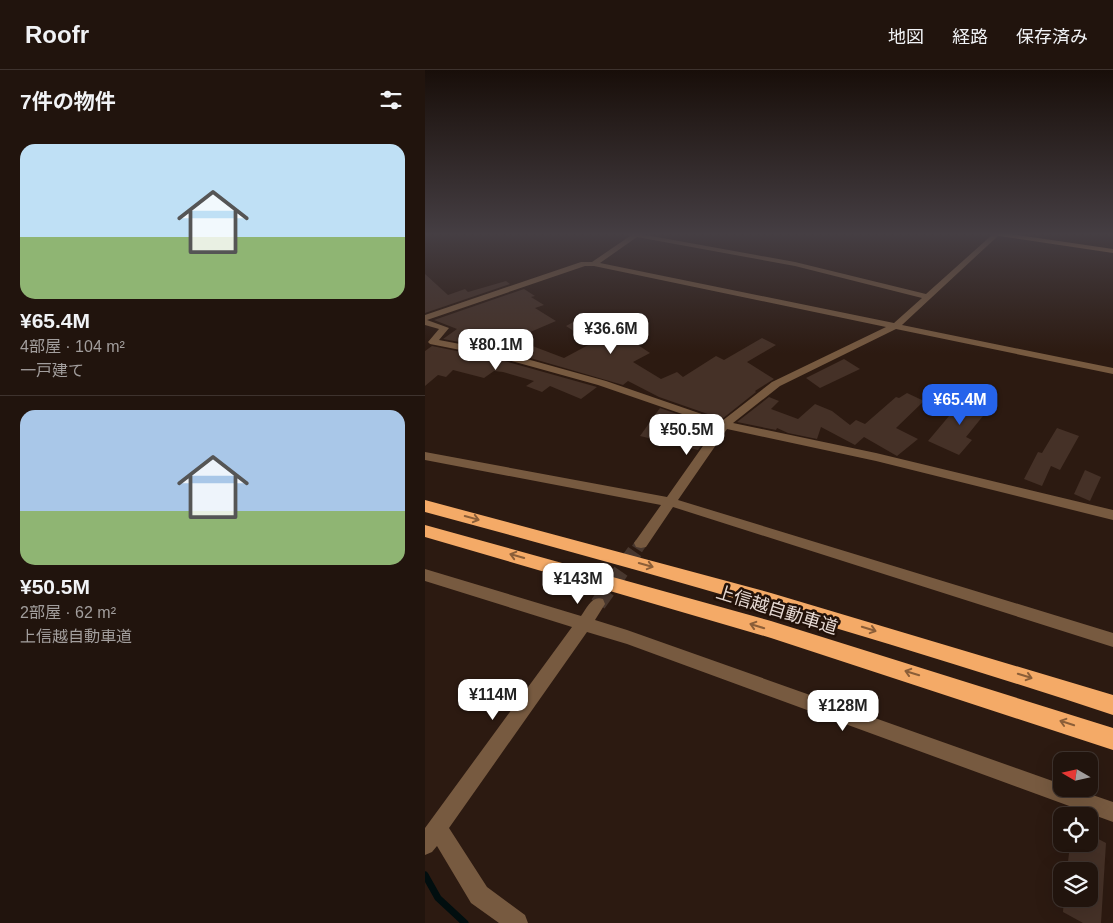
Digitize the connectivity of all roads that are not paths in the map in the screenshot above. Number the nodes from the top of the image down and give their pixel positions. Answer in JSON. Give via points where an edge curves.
{"nodes":[{"id":1,"x":554,"y":274,"type":"edge"},
{"id":2,"x":643,"y":274,"type":"edge"},
{"id":3,"x":834,"y":274,"type":"edge"},
{"id":4,"x":953,"y":274,"type":"edge"},
{"id":5,"x":927,"y":297,"type":"junction"},
{"id":6,"x":425,"y":318,"type":"edge"},
{"id":7,"x":425,"y":322,"type":"edge"},
{"id":8,"x":897,"y":325,"type":"junction"},
{"id":9,"x":429,"y":343,"type":"edge"},
{"id":10,"x":1113,"y":371,"type":"edge"},
{"id":11,"x":724,"y":425,"type":"junction"},
{"id":12,"x":425,"y":456,"type":"edge"},
{"id":13,"x":671,"y":502,"type":"junction"},
{"id":14,"x":425,"y":506,"type":"edge"},
{"id":15,"x":1113,"y":515,"type":"edge"},
{"id":16,"x":425,"y":531,"type":"edge"},
{"id":17,"x":641,"y":543,"type":"tunnel mouth"},
{"id":18,"x":425,"y":574,"type":"edge"},
{"id":19,"x":598,"y":604,"type":"tunnel mouth"},
{"id":20,"x":583,"y":624,"type":"junction"},
{"id":21,"x":1113,"y":640,"type":"edge"},
{"id":22,"x":1113,"y":704,"type":"edge"},
{"id":23,"x":1113,"y":739,"type":"edge"},
{"id":24,"x":1113,"y":812,"type":"edge"},
{"id":25,"x":431,"y":836,"type":"edge"},
{"id":26,"x":517,"y":923,"type":"edge"}],
"edges":[{"from":1,"to":6,"type":"street"},
{"from":2,"to":8,"type":"street"},
{"from":3,"to":5,"type":"street"},
{"from":4,"to":5,"type":"street"},
{"from":5,"to":8,"type":"street"},
{"from":7,"to":9,"type":"street","via":[[445,328]]},
{"from":8,"to":10,"type":"street"},
{"from":8,"to":11,"type":"street","via":[[776,384]]},
{"from":9,"to":11,"type":"street","via":[[502,355],[602,383]]},
{"from":11,"to":13,"type":"street"},
{"from":11,"to":15,"type":"street","via":[[877,457]]},
{"from":12,"to":13,"type":"street"},
{"from":13,"to":17,"type":"street"},
{"from":13,"to":21,"type":"street"},
{"from":14,"to":22,"type":"highway","name":"上信越自動車道","one_way":true,"via":[[813,612]]},
{"from":23,"to":16,"type":"highway","name":"上信越自動車道","one_way":true,"via":[[803,640]]},
{"from":18,"to":20,"type":"street"},
{"from":19,"to":20,"type":"street"},
{"from":20,"to":24,"type":"street"},
{"from":20,"to":25,"type":"street"},
{"from":25,"to":26,"type":"street","via":[[479,895]]}]}
